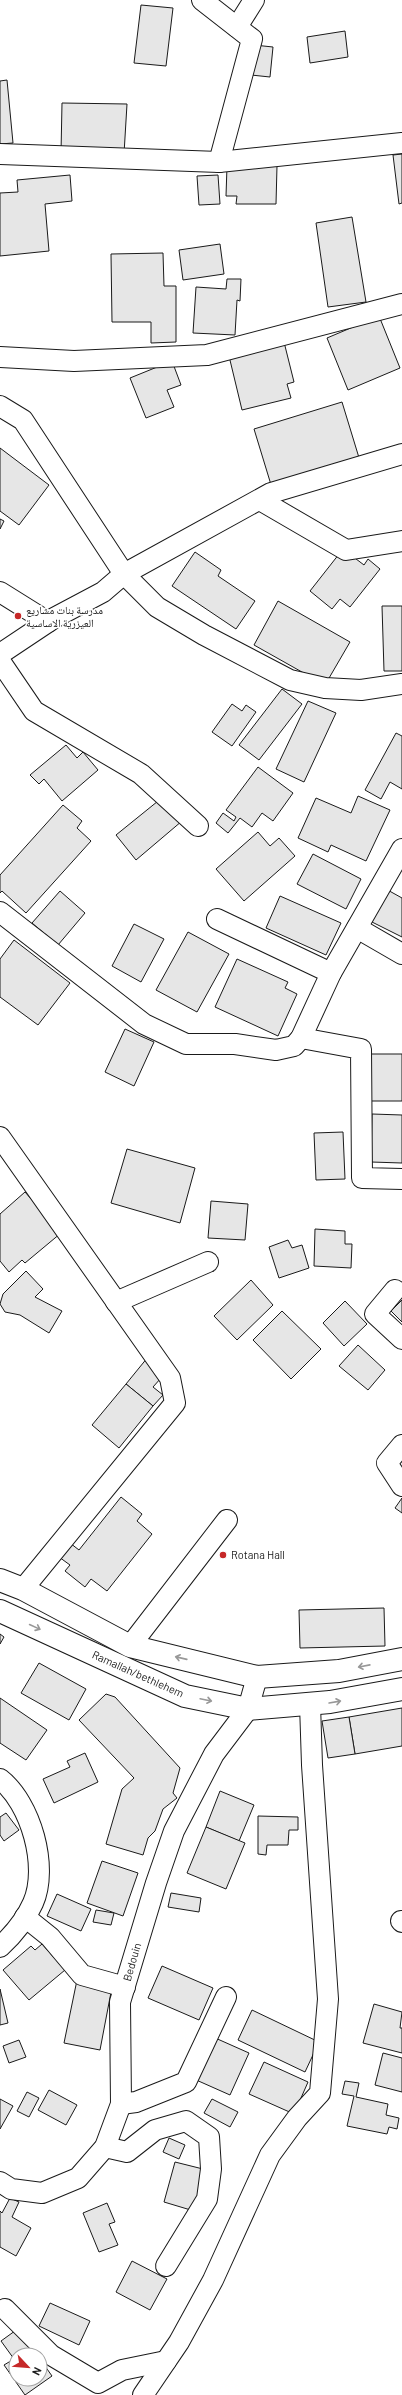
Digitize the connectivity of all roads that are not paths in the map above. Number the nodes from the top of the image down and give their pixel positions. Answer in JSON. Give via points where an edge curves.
{"nodes":[{"id":1,"x":202,"y":0,"type":"edge"},
{"id":2,"x":254,"y":0,"type":"edge"},
{"id":3,"x":237,"y":27,"type":"junction"},
{"id":4,"x":402,"y":143,"type":"edge"},
{"id":5,"x":0,"y":154,"type":"edge"},
{"id":6,"x":219,"y":162,"type":"junction"},
{"id":7,"x":402,"y":304,"type":"edge"},
{"id":8,"x":0,"y":357,"type":"edge"},
{"id":9,"x":0,"y":406,"type":"edge"},
{"id":10,"x":402,"y":454,"type":"edge"},
{"id":11,"x":260,"y":500,"type":"junction"},
{"id":12,"x":402,"y":541,"type":"edge"},
{"id":13,"x":124,"y":574,"type":"junction"},
{"id":14,"x":0,"y":592,"type":"edge"},
{"id":15,"x":48,"y":622,"type":"junction"},
{"id":16,"x":0,"y":654,"type":"edge"},
{"id":17,"x":0,"y":661,"type":"edge"},
{"id":18,"x":402,"y":684,"type":"edge"},
{"id":19,"x":198,"y":826,"type":"dead end"},
{"id":20,"x":402,"y":849,"type":"edge"},
{"id":21,"x":0,"y":912,"type":"edge"},
{"id":22,"x":216,"y":919,"type":"dead end"},
{"id":23,"x":357,"y":928,"type":"junction"},
{"id":24,"x":402,"y":954,"type":"edge"},
{"id":25,"x":331,"y":973,"type":"junction"},
{"id":26,"x":301,"y":1038,"type":"junction"},
{"id":27,"x":0,"y":1136,"type":"edge"},
{"id":28,"x":402,"y":1179,"type":"edge"},
{"id":29,"x":208,"y":1262,"type":"dead end"},
{"id":30,"x":395,"y":1290,"type":"dead end"},
{"id":31,"x":116,"y":1302,"type":"junction"},
{"id":32,"x":402,"y":1338,"type":"edge"},
{"id":33,"x":402,"y":1445,"type":"edge"},
{"id":34,"x":402,"y":1486,"type":"edge"},
{"id":35,"x":227,"y":1520,"type":"dead end"},
{"id":36,"x":0,"y":1580,"type":"edge"},
{"id":37,"x":23,"y":1589,"type":"junction"},
{"id":38,"x":0,"y":1611,"type":"edge"},
{"id":39,"x":130,"y":1646,"type":"junction"},
{"id":40,"x":402,"y":1659,"type":"edge"},
{"id":41,"x":257,"y":1677,"type":"junction"},
{"id":42,"x":402,"y":1689,"type":"edge"},
{"id":43,"x":310,"y":1704,"type":"junction"},
{"id":44,"x":248,"y":1709,"type":"junction"},
{"id":45,"x":0,"y":1779,"type":"edge"},
{"id":46,"x":25,"y":1918,"type":"junction"},
{"id":47,"x":0,"y":1947,"type":"edge"},
{"id":48,"x":125,"y":1987,"type":"junction"},
{"id":49,"x":226,"y":1997,"type":"dead end"},
{"id":50,"x":121,"y":2104,"type":"junction"},
{"id":51,"x":105,"y":2146,"type":"junction"},
{"id":52,"x":0,"y":2182,"type":"edge"},
{"id":53,"x":166,"y":2266,"type":"dead end"},
{"id":54,"x":4,"y":2309,"type":"dead end"},
{"id":55,"x":166,"y":2361,"type":"junction"},
{"id":56,"x":143,"y":2395,"type":"edge"}],
"edges":[{"from":1,"to":3,"type":"street"},
{"from":2,"to":3,"type":"street"},
{"from":3,"to":6,"type":"street","via":[[252,39]]},
{"from":4,"to":6,"type":"street"},
{"from":5,"to":6,"type":"street"},
{"from":7,"to":8,"type":"street","via":[[207,355],[74,361]]},
{"from":9,"to":13,"type":"street","via":[[23,420]]},
{"from":10,"to":11,"type":"street","via":[[271,493]]},
{"from":11,"to":12,"type":"street","via":[[346,550]]},
{"from":11,"to":13,"type":"street"},
{"from":13,"to":15,"type":"street","via":[[103,592]]},
{"from":13,"to":18,"type":"street","via":[[157,607],[290,680],[325,688],[361,690]]},
{"from":14,"to":15,"type":"street"},
{"from":15,"to":16,"type":"street"},
{"from":17,"to":19,"type":"street","via":[[34,711],[141,774]]},
{"from":20,"to":23,"type":"street"},
{"from":21,"to":26,"type":"street","via":[[144,1024],[186,1044],[235,1044],[276,1050],[294,1046]]},
{"from":22,"to":25,"type":"street"},
{"from":23,"to":24,"type":"street"},
{"from":23,"to":25,"type":"street"},
{"from":25,"to":26,"type":"street"},
{"from":26,"to":28,"type":"street","via":[[361,1049],[362,1178]]},
{"from":27,"to":31,"type":"street"},
{"from":29,"to":31,"type":"street"},
{"from":30,"to":32,"type":"street","via":[[375,1314]]},
{"from":31,"to":37,"type":"street","via":[[170,1378],[175,1403]]},
{"from":33,"to":34,"type":"street","via":[[387,1463]]},
{"from":35,"to":39,"type":"street"},
{"from":36,"to":37,"type":"main road","name":"Ramallah/bethlehem"},
{"from":37,"to":39,"type":"main road","name":"Ramallah/bethlehem"},
{"from":38,"to":44,"type":"main road","name":"Ramallah/bethlehem","one_way":true,"via":[[185,1696]]},
{"from":41,"to":39,"type":"main road","name":"Ramallah/bethlehem","one_way":true},
{"from":40,"to":41,"type":"main road","name":"Ramallah/bethlehem","one_way":true,"via":[[339,1671]]},
{"from":41,"to":44,"type":"street","name":"Bedouin"},
{"from":43,"to":42,"type":"main road","name":"Ramallah/bethlehem","one_way":true},
{"from":43,"to":44,"type":"main road","name":"Ramallah/bethlehem"},
{"from":43,"to":55,"type":"street","via":[[328,1999],[320,2093],[297,2118],[270,2155],[213,2280]]},
{"from":44,"to":48,"type":"street","name":"Bedouin","via":[[214,1754],[174,1831]]},
{"from":45,"to":46,"type":"street","via":[[20,1804],[33,1831],[40,1870],[34,1902]]},
{"from":46,"to":47,"type":"street","via":[[18,1930]]},
{"from":46,"to":48,"type":"street","via":[[50,1937],[82,1975]]},
{"from":48,"to":50,"type":"street","name":"Bedouin","via":[[120,2002]]},
{"from":49,"to":50,"type":"street","via":[[186,2082],[136,2102]]},
{"from":50,"to":51,"type":"street","name":"Bedouin"},
{"from":51,"to":52,"type":"street","name":"Bedouin","via":[[78,2178],[42,2193],[11,2189]]},
{"from":51,"to":53,"type":"street","via":[[127,2152],[155,2130],[186,2121],[209,2137],[211,2168],[208,2199]]},
{"from":54,"to":55,"type":"street","via":[[50,2355],[98,2383],[122,2370]]},
{"from":55,"to":56,"type":"street"}]}
